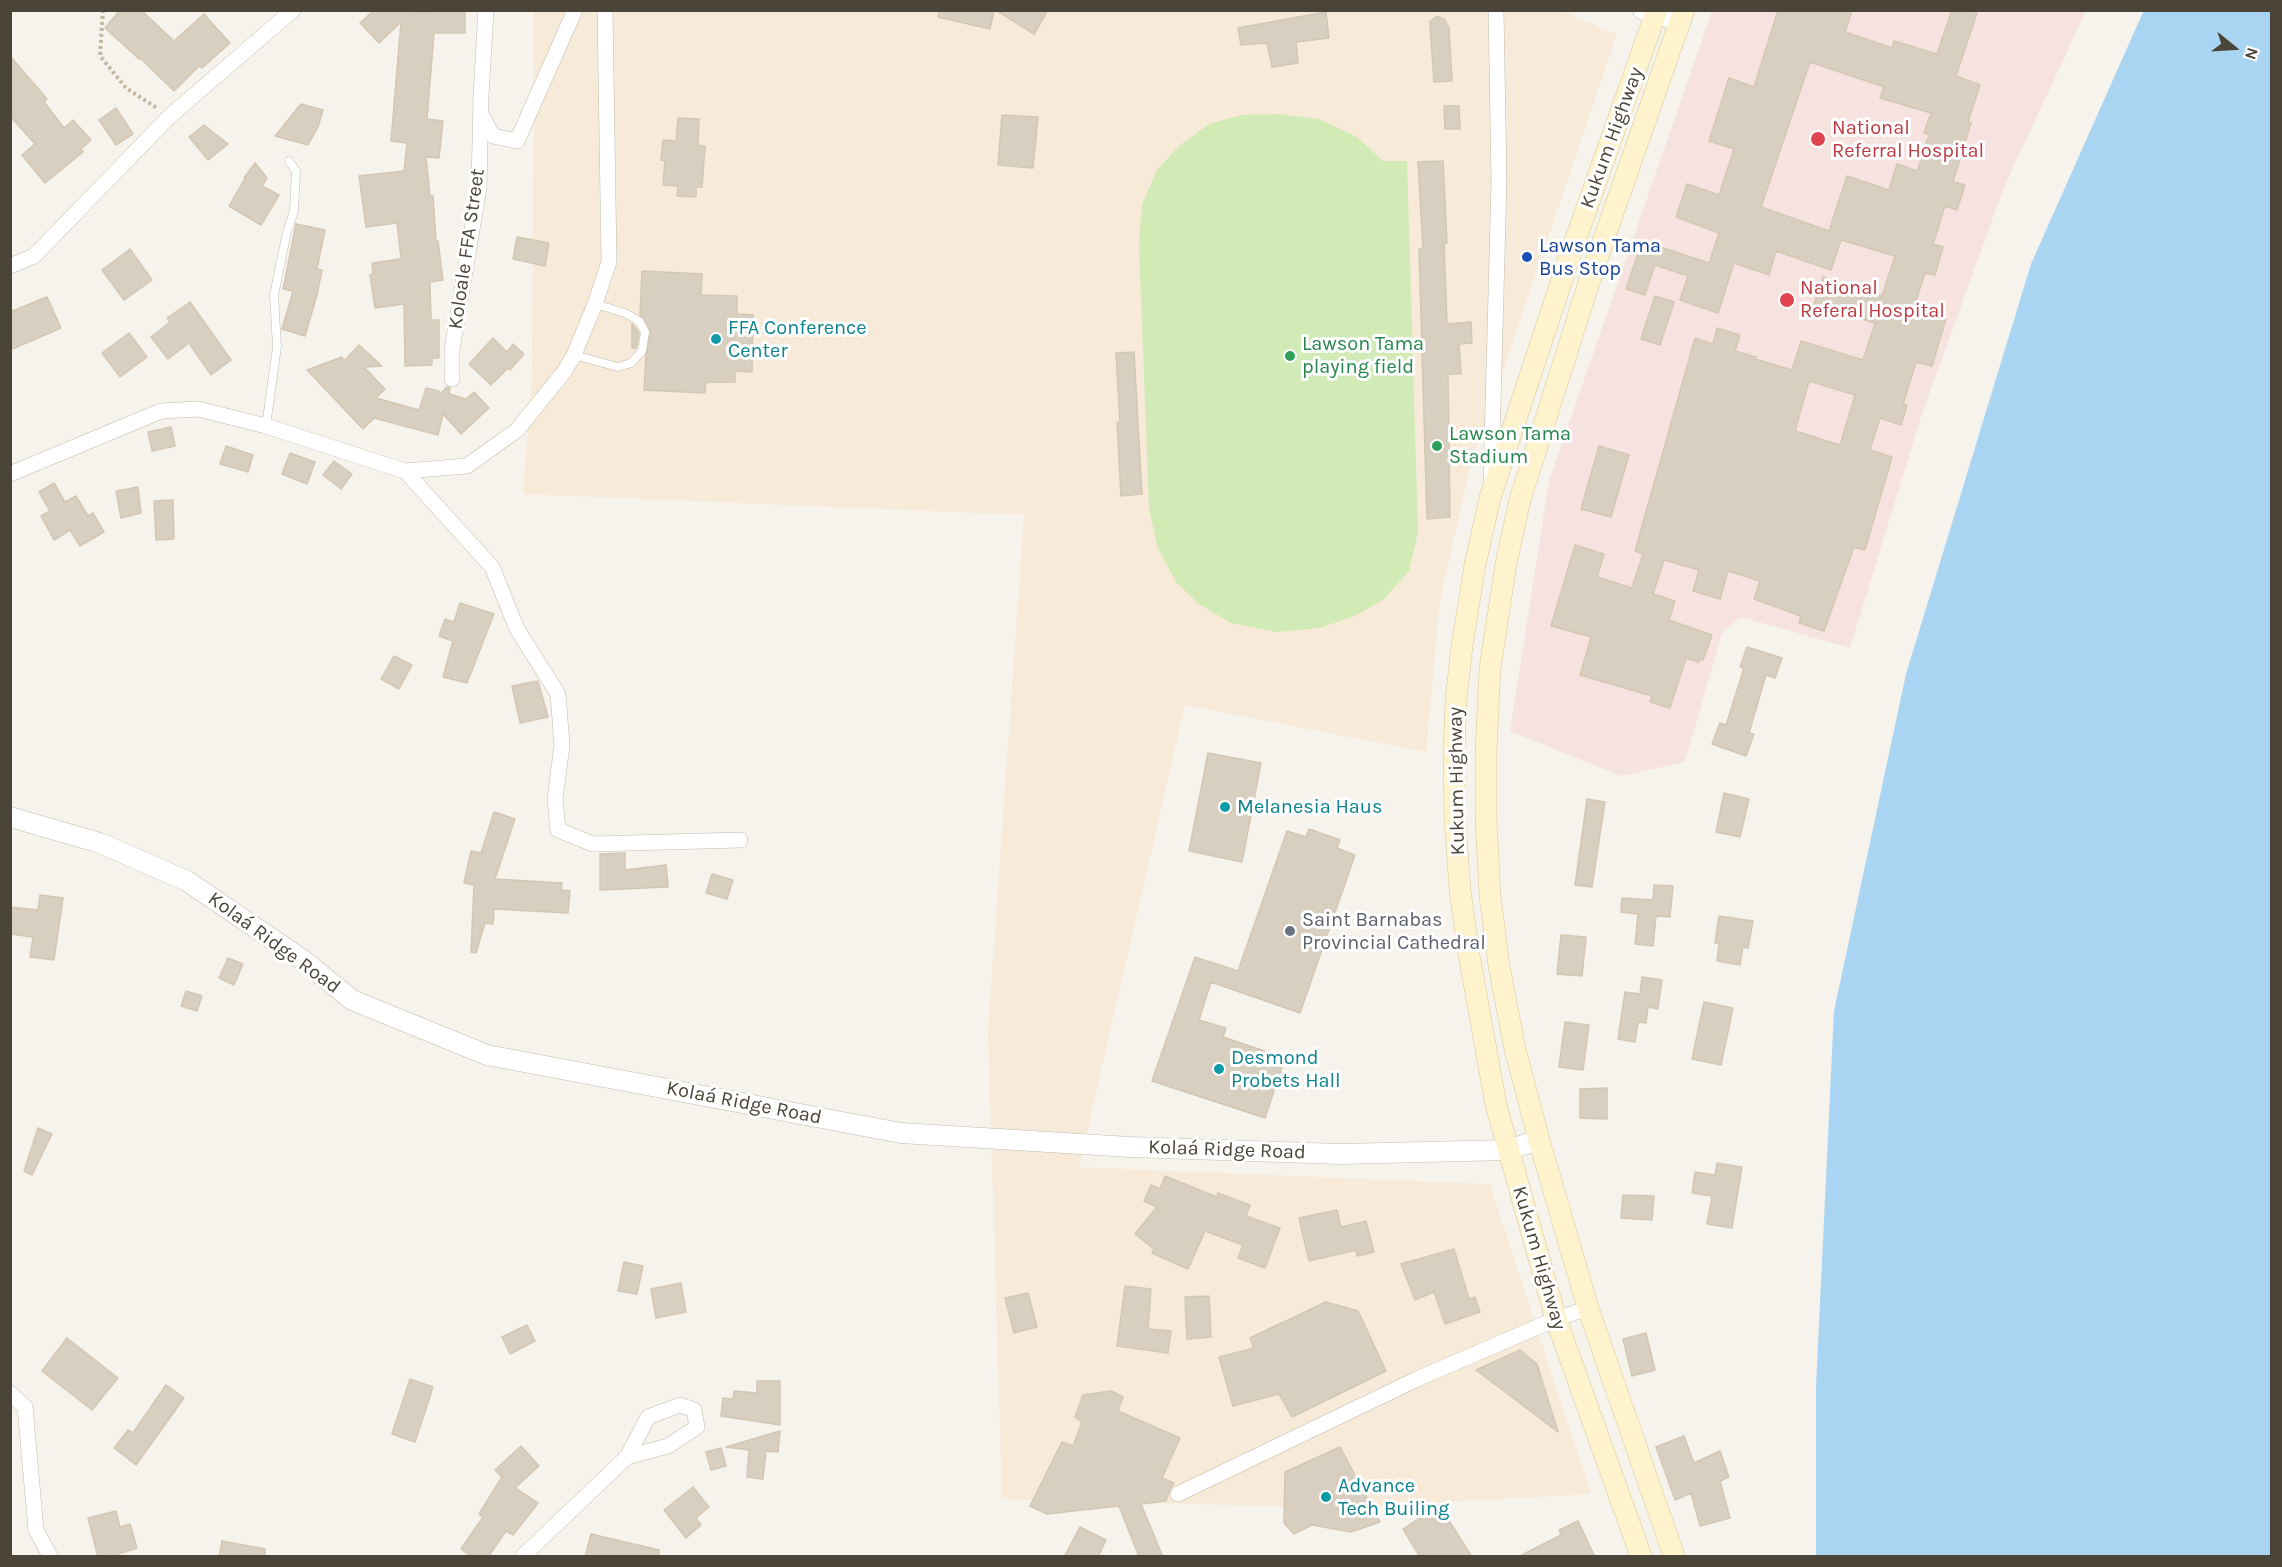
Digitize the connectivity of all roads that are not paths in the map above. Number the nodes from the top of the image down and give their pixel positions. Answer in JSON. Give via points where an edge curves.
{"nodes":[{"id":1,"x":293,"y":10,"type":"edge"},
{"id":2,"x":486,"y":10,"type":"edge"},
{"id":3,"x":575,"y":10,"type":"edge"},
{"id":4,"x":605,"y":10,"type":"edge"},
{"id":5,"x":1496,"y":10,"type":"edge"},
{"id":6,"x":1652,"y":12,"type":"edge"},
{"id":7,"x":1682,"y":16,"type":"edge"},
{"id":8,"x":481,"y":114,"type":"junction"},
{"id":9,"x":289,"y":161,"type":"dead end"},
{"id":10,"x":10,"y":266,"type":"edge"},
{"id":11,"x":595,"y":304,"type":"junction"},
{"id":12,"x":574,"y":355,"type":"junction"},
{"id":13,"x":452,"y":379,"type":"dead end"},
{"id":14,"x":266,"y":426,"type":"junction"},
{"id":15,"x":405,"y":471,"type":"junction"},
{"id":16,"x":10,"y":474,"type":"edge"},
{"id":17,"x":1490,"y":498,"type":"junction"},
{"id":18,"x":10,"y":817,"type":"edge"},
{"id":19,"x":740,"y":840,"type":"dead end"},
{"id":20,"x":1539,"y":1140,"type":"junction"},
{"id":21,"x":1508,"y":1150,"type":"junction"},
{"id":22,"x":1588,"y":1308,"type":"junction"},
{"id":23,"x":1556,"y":1319,"type":"junction"},
{"id":24,"x":10,"y":1393,"type":"edge"},
{"id":25,"x":627,"y":1457,"type":"junction"},
{"id":26,"x":1178,"y":1494,"type":"dead end"},
{"id":27,"x":50,"y":1557,"type":"edge"},
{"id":28,"x":523,"y":1557,"type":"edge"},
{"id":29,"x":1641,"y":1557,"type":"edge"},
{"id":30,"x":1674,"y":1557,"type":"edge"}],
"edges":[{"from":1,"to":10,"type":"street","via":[[170,116],[34,256]]},
{"from":2,"to":8,"type":"street","name":"Koloale FFA Street"},
{"from":3,"to":8,"type":"street","via":[[517,141],[493,135]]},
{"from":4,"to":11,"type":"street","via":[[609,262]]},
{"from":5,"to":17,"type":"street","via":[[1500,181]]},
{"from":6,"to":7,"type":"street"},
{"from":6,"to":17,"type":"main road","name":"Kukum Highway"},
{"from":7,"to":20,"type":"main road","name":"Kukum Highway","via":[[1592,273],[1520,500],[1490,668],[1486,819],[1490,896],[1506,1009]]},
{"from":8,"to":13,"type":"street","name":"Koloale FFA Street","via":[[479,188],[452,349]]},
{"from":9,"to":14,"type":"lane","via":[[296,171],[294,211],[274,295],[277,347]]},
{"from":11,"to":12,"type":"street"},
{"from":11,"to":12,"type":"lane","via":[[639,321],[645,332],[642,351],[631,363],[618,367]]},
{"from":12,"to":15,"type":"street","via":[[517,430],[467,466]]},
{"from":14,"to":15,"type":"street"},
{"from":14,"to":16,"type":"street","via":[[198,409],[160,411]]},
{"from":15,"to":19,"type":"street","via":[[492,567],[517,628],[558,694],[562,745],[555,799],[558,830],[592,844]]},
{"from":17,"to":21,"type":"main road","name":"Kukum Highway","via":[[1462,646],[1456,700],[1455,799],[1460,891],[1468,948],[1496,1106]]},
{"from":18,"to":21,"type":"street","name":"Kolaá Ridge Road","via":[[100,843],[187,881],[303,960],[352,1000],[488,1055],[901,1133],[1329,1154]]},
{"from":20,"to":21,"type":"street","name":"Kolaá Ridge Road"},
{"from":20,"to":22,"type":"main road","name":"Kukum Highway"},
{"from":21,"to":23,"type":"main road","name":"Kukum Highway"},
{"from":22,"to":23,"type":"street"},
{"from":22,"to":30,"type":"main road","name":"Kukum Highway"},
{"from":23,"to":26,"type":"street","via":[[1417,1379]]},
{"from":23,"to":29,"type":"main road","name":"Kukum Highway"},
{"from":24,"to":27,"type":"street","via":[[25,1407],[36,1530]]},
{"from":25,"to":25,"type":"street","via":[[669,1446],[697,1426],[694,1410],[680,1405],[648,1417]]},
{"from":25,"to":28,"type":"street"}]}
